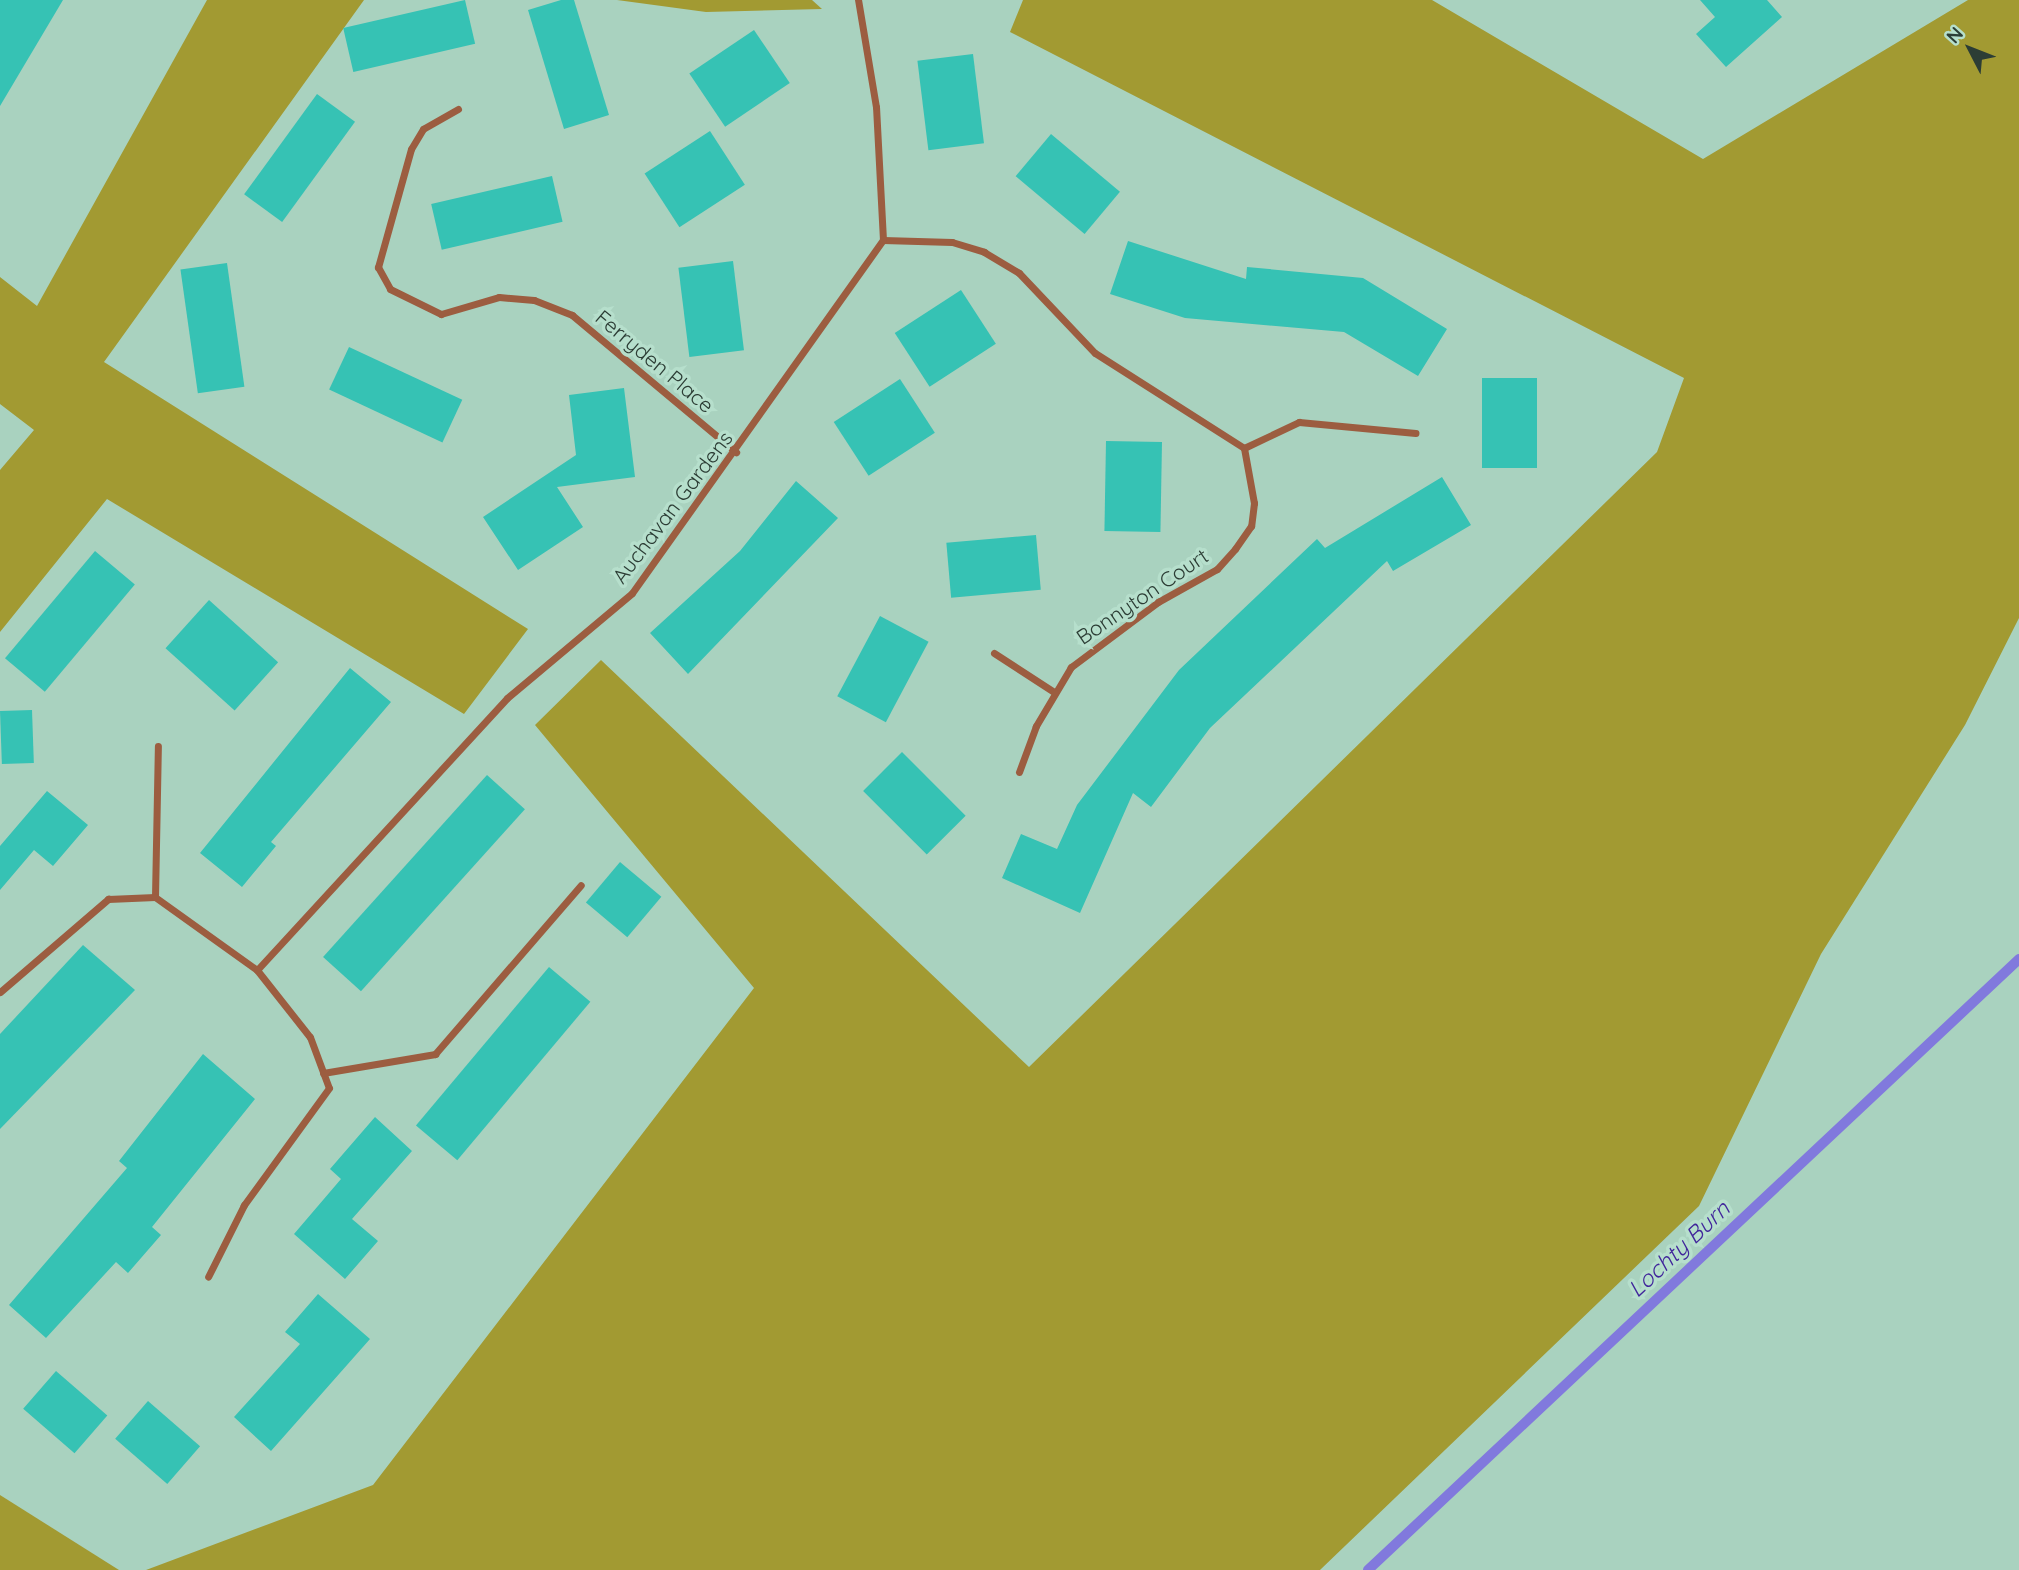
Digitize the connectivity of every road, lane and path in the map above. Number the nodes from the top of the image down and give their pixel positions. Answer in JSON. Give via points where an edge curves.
{"nodes":[{"id":1,"x":858,"y":0,"type":"edge"},
{"id":2,"x":458,"y":109,"type":"dead end"},
{"id":3,"x":883,"y":240,"type":"junction"},
{"id":4,"x":1415,"y":433,"type":"dead end"},
{"id":5,"x":1244,"y":447,"type":"junction"},
{"id":6,"x":736,"y":452,"type":"junction"},
{"id":7,"x":994,"y":653,"type":"dead end"},
{"id":8,"x":1054,"y":692,"type":"junction"},
{"id":9,"x":158,"y":746,"type":"dead end"},
{"id":10,"x":1019,"y":772,"type":"dead end"},
{"id":11,"x":581,"y":885,"type":"dead end"},
{"id":12,"x":155,"y":897,"type":"junction"},
{"id":13,"x":257,"y":970,"type":"junction"},
{"id":14,"x":0,"y":992,"type":"edge"},
{"id":15,"x":323,"y":1073,"type":"junction"},
{"id":16,"x":208,"y":1277,"type":"dead end"}],
"edges":[{"from":1,"to":3,"type":"street","via":[[876,107]]},
{"from":2,"to":6,"type":"street","name":"Ferryden Place","via":[[423,129],[411,149],[378,267],[390,289],[441,314],[499,298],[534,300],[572,314]]},
{"from":3,"to":5,"type":"street","via":[[952,242],[984,252],[1019,273],[1095,353]]},
{"from":3,"to":6,"type":"street","name":"Auchavan Gardens"},
{"from":4,"to":5,"type":"street","via":[[1299,422]]},
{"from":5,"to":8,"type":"street","name":"Bonnyton Court","via":[[1254,503],[1251,526],[1235,549],[1217,569],[1105,638],[1071,667]]},
{"from":6,"to":13,"type":"street","name":"Auchavan Gardens","via":[[632,593],[507,698]]},
{"from":7,"to":8,"type":"street"},
{"from":8,"to":10,"type":"street","name":"Bonnyton Court"},
{"from":9,"to":12,"type":"street"},
{"from":11,"to":15,"type":"street","via":[[435,1054]]},
{"from":12,"to":13,"type":"street"},
{"from":12,"to":14,"type":"street","via":[[108,899]]},
{"from":13,"to":15,"type":"street","via":[[310,1037]]},
{"from":15,"to":16,"type":"street","via":[[329,1088],[244,1205]]}]}
